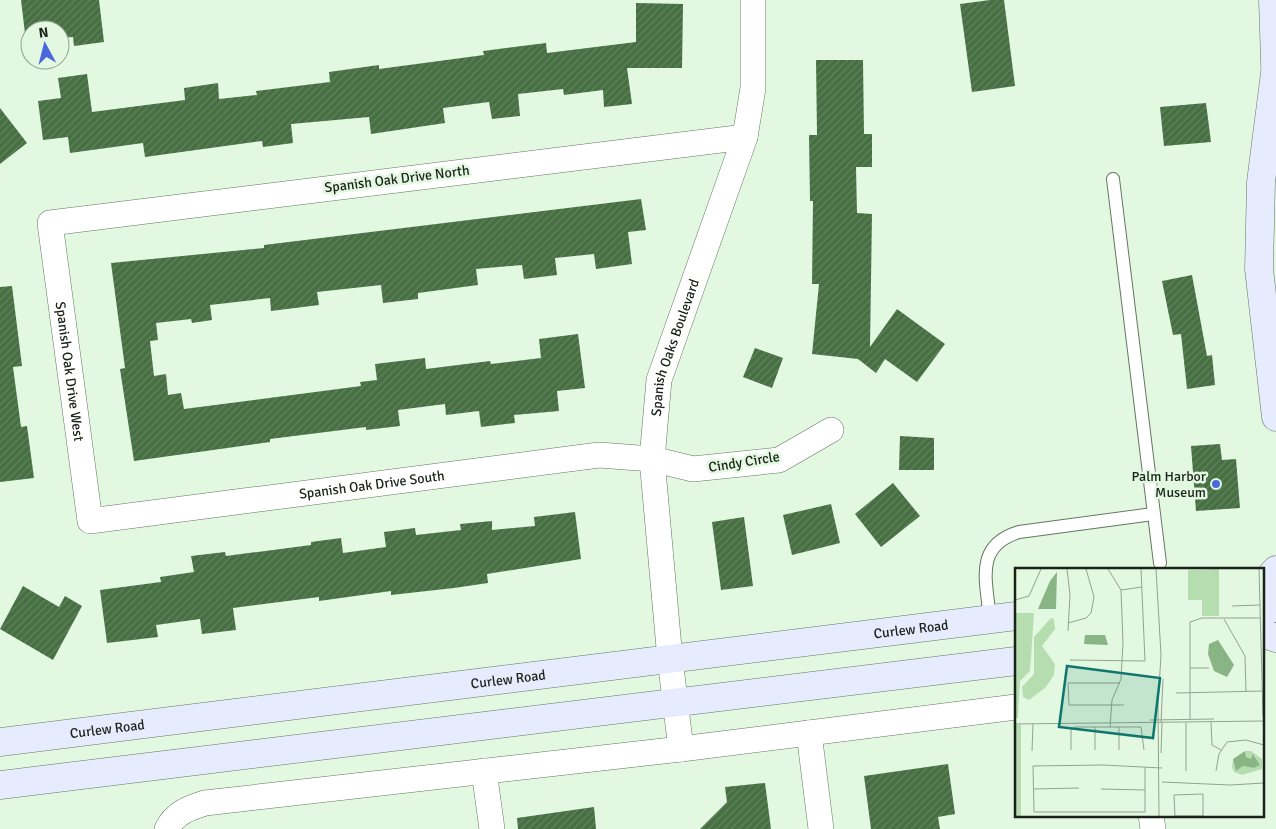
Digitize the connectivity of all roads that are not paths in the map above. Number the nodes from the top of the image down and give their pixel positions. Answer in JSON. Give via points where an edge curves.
{"nodes":[{"id":1,"x":752,"y":0,"type":"edge"},
{"id":2,"x":1273,"y":0,"type":"edge"},
{"id":3,"x":1276,"y":76,"type":"edge"},
{"id":4,"x":1276,"y":104,"type":"edge"},
{"id":5,"x":745,"y":136,"type":"junction"},
{"id":6,"x":1113,"y":179,"type":"dead end"},
{"id":7,"x":50,"y":223,"type":"joint"},
{"id":8,"x":1276,"y":417,"type":"edge"},
{"id":9,"x":831,"y":430,"type":"dead end"},
{"id":10,"x":652,"y":459,"type":"junction"},
{"id":11,"x":1153,"y":514,"type":"junction"},
{"id":12,"x":90,"y":521,"type":"joint"},
{"id":13,"x":1160,"y":563,"type":"dead end"},
{"id":14,"x":1276,"y":607,"type":"edge"},
{"id":15,"x":1264,"y":611,"type":"edge"},
{"id":16,"x":1003,"y":618,"type":"edge"},
{"id":17,"x":1264,"y":633,"type":"edge"},
{"id":18,"x":1276,"y":638,"type":"edge"},
{"id":19,"x":1015,"y":643,"type":"edge"},
{"id":20,"x":670,"y":659,"type":"junction"},
{"id":21,"x":1015,"y":661,"type":"edge"},
{"id":22,"x":923,"y":673,"type":"junction"},
{"id":23,"x":675,"y":703,"type":"junction"},
{"id":24,"x":1015,"y":707,"type":"edge"},
{"id":25,"x":809,"y":733,"type":"junction"},
{"id":26,"x":0,"y":742,"type":"edge"},
{"id":27,"x":681,"y":749,"type":"junction"},
{"id":28,"x":484,"y":771,"type":"junction"},
{"id":29,"x":0,"y":786,"type":"edge"},
{"id":30,"x":1151,"y":816,"type":"edge"},
{"id":31,"x":169,"y":826,"type":"edge"},
{"id":32,"x":492,"y":829,"type":"edge"},
{"id":33,"x":821,"y":829,"type":"edge"},
{"id":34,"x":1153,"y":829,"type":"edge"}],
"edges":[{"from":1,"to":5,"type":"street","name":"Spanish Oaks Boulevard","via":[[753,88]]},
{"from":2,"to":3,"type":"main road"},
{"from":3,"to":4,"type":"main road"},
{"from":3,"to":8,"type":"main road","via":[[1261,182],[1259,269]]},
{"from":5,"to":7,"type":"street","name":"Spanish Oak Drive North"},
{"from":5,"to":10,"type":"street","name":"Spanish Oaks Boulevard","via":[[659,380]]},
{"from":6,"to":11,"type":"lane"},
{"from":7,"to":12,"type":"street","name":"Spanish Oak Drive West"},
{"from":9,"to":10,"type":"street","name":"Cindy Circle","via":[[779,460],[693,469]]},
{"from":10,"to":12,"type":"street","name":"Spanish Oak Drive South","via":[[599,455]]},
{"from":10,"to":20,"type":"street","name":"Spanish Oaks Boulevard"},
{"from":11,"to":13,"type":"lane"},
{"from":11,"to":16,"type":"lane","via":[[1019,532],[1003,537],[992,548],[986,564]]},
{"from":14,"to":15,"type":"main road"},
{"from":16,"to":20,"type":"main road","name":"Curlew Road"},
{"from":17,"to":18,"type":"main road"},
{"from":19,"to":22,"type":"main road","via":[[1003,644]]},
{"from":20,"to":23,"type":"street","name":"Spanish Oaks Boulevard"},
{"from":20,"to":26,"type":"main road","name":"Curlew Road"},
{"from":21,"to":22,"type":"main road"},
{"from":22,"to":23,"type":"main road"},
{"from":23,"to":27,"type":"street","name":"Spanish Oaks Boulevard"},
{"from":23,"to":29,"type":"main road"},
{"from":24,"to":25,"type":"street"},
{"from":25,"to":27,"type":"street"},
{"from":25,"to":33,"type":"street"},
{"from":27,"to":28,"type":"street"},
{"from":28,"to":31,"type":"street","via":[[205,803],[186,809]]},
{"from":28,"to":32,"type":"street"},
{"from":30,"to":34,"type":"street"}]}
